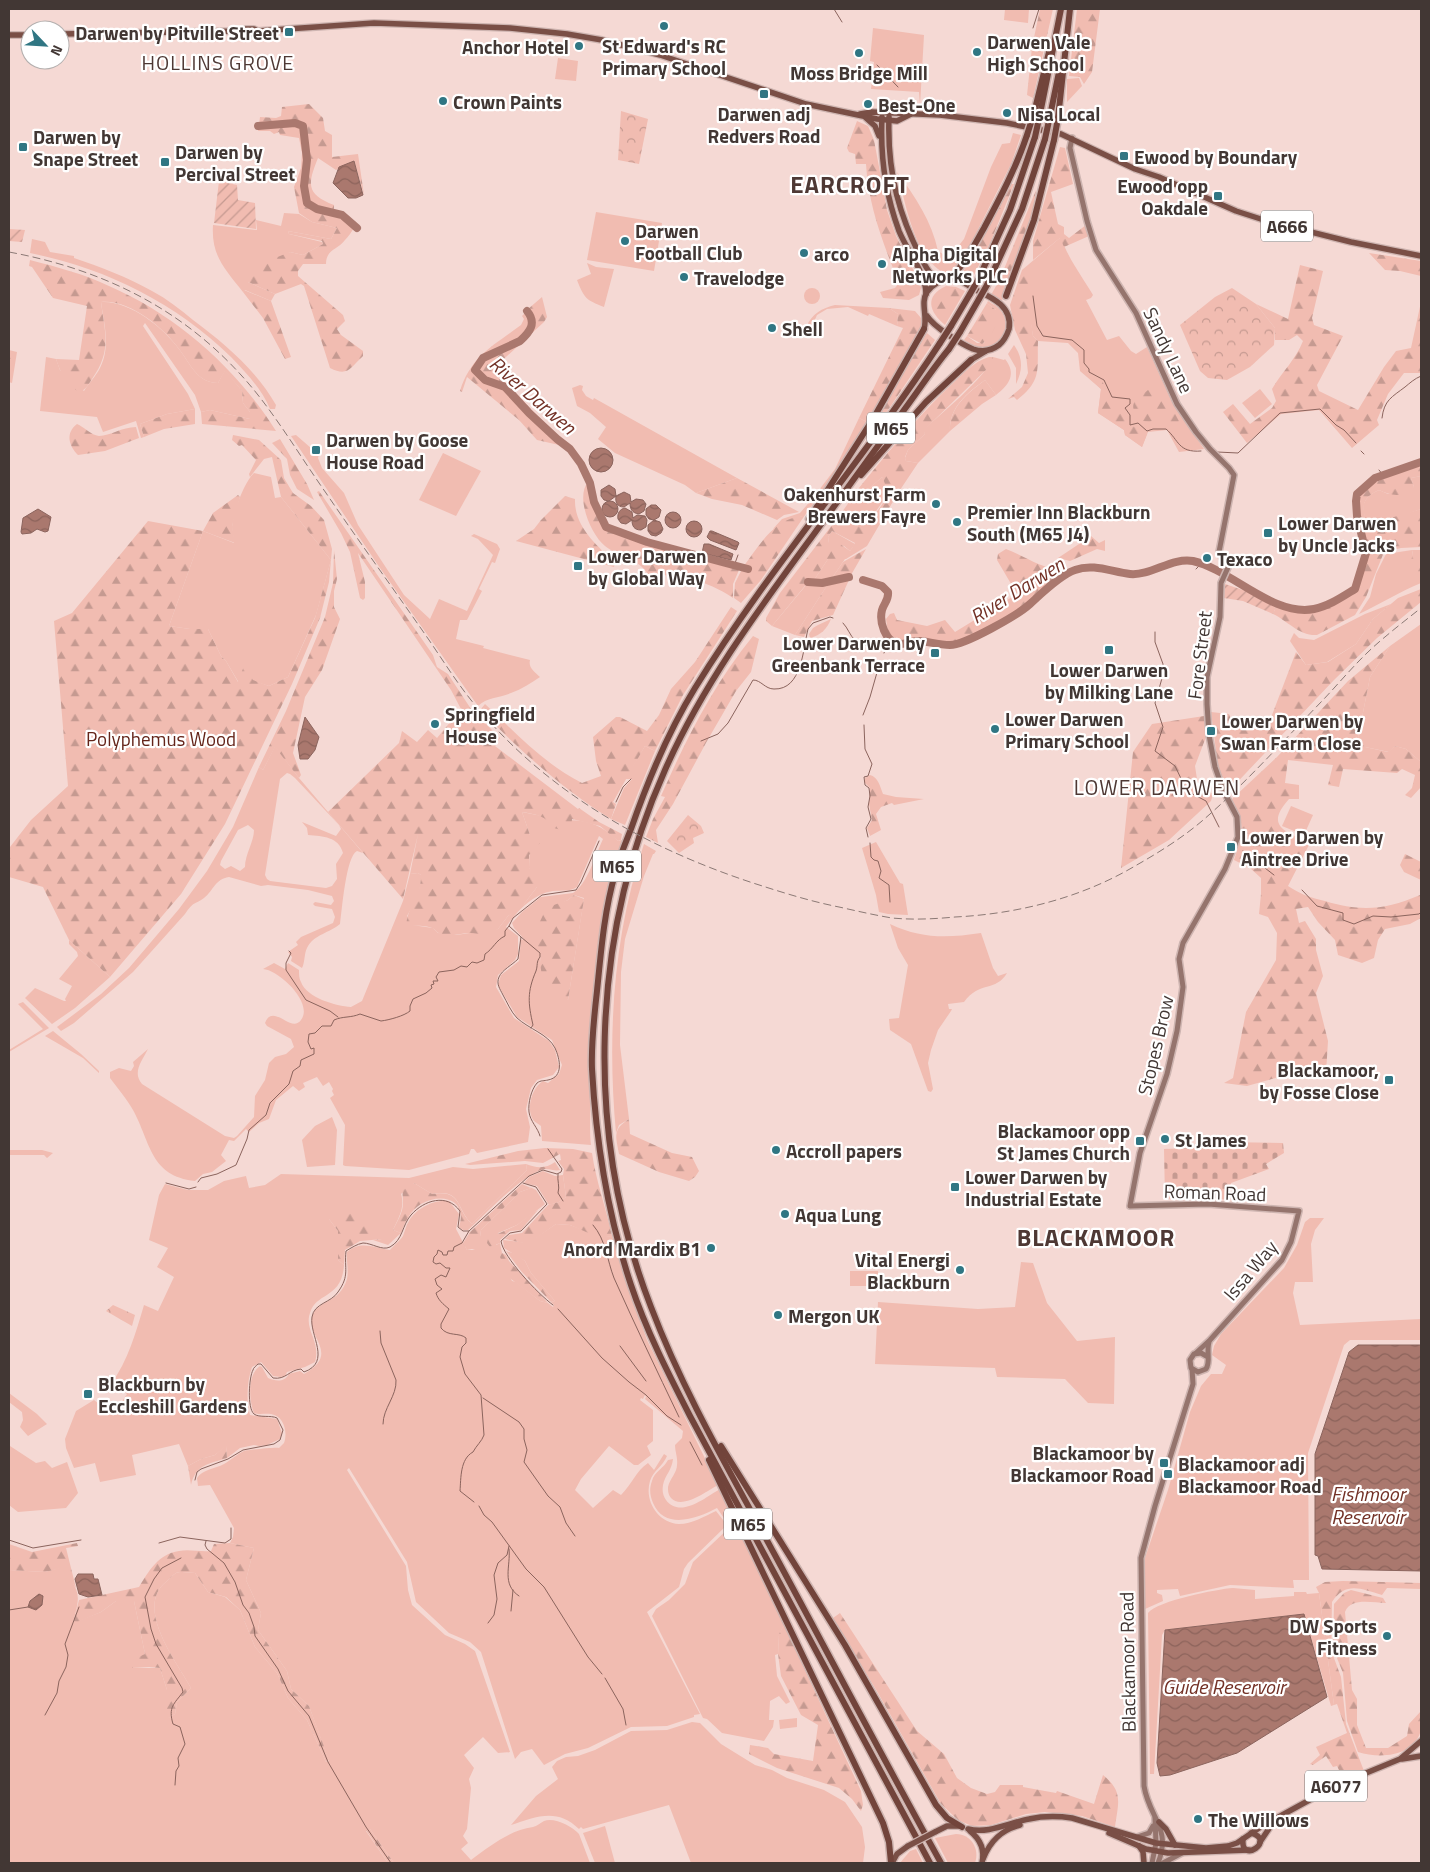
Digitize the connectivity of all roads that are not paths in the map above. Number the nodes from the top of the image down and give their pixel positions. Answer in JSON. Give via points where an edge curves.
{"nodes":[{"id":1,"x":1060,"y":9,"type":"edge"},
{"id":2,"x":1070,"y":9,"type":"edge"},
{"id":3,"x":70,"y":34,"type":"edge"},
{"id":4,"x":886,"y":113,"type":"junction"},
{"id":5,"x":911,"y":114,"type":"junction"},
{"id":6,"x":863,"y":116,"type":"junction"},
{"id":7,"x":885,"y":120,"type":"junction"},
{"id":8,"x":897,"y":121,"type":"junction"},
{"id":9,"x":888,"y":131,"type":"junction"},
{"id":10,"x":1031,"y":136,"type":"junction"},
{"id":11,"x":1072,"y":138,"type":"junction"},
{"id":12,"x":881,"y":140,"type":"junction"},
{"id":13,"x":1421,"y":256,"type":"edge"},
{"id":14,"x":957,"y":271,"type":"joint"},
{"id":15,"x":945,"y":279,"type":"junction"},
{"id":16,"x":926,"y":294,"type":"junction"},
{"id":17,"x":1006,"y":296,"type":"joint"},
{"id":18,"x":1005,"y":308,"type":"junction"},
{"id":19,"x":927,"y":316,"type":"junction"},
{"id":20,"x":924,"y":329,"type":"joint"},
{"id":21,"x":986,"y":351,"type":"junction"},
{"id":22,"x":971,"y":360,"type":"joint"},
{"id":23,"x":833,"y":508,"type":"junction"},
{"id":24,"x":1230,"y":563,"type":"joint"},
{"id":25,"x":780,"y":564,"type":"junction"},
{"id":26,"x":1225,"y":869,"type":"joint"},
{"id":27,"x":1130,"y":1206,"type":"joint"},
{"id":28,"x":1299,"y":1211,"type":"joint"},
{"id":29,"x":1210,"y":1340,"type":"junction"},
{"id":30,"x":1196,"y":1353,"type":"junction"},
{"id":31,"x":1208,"y":1358,"type":"junction"},
{"id":32,"x":1192,"y":1369,"type":"junction"},
{"id":33,"x":1204,"y":1371,"type":"junction"},
{"id":34,"x":1193,"y":1384,"type":"junction"},
{"id":35,"x":698,"y":1410,"type":"junction"},
{"id":36,"x":690,"y":1416,"type":"junction"},
{"id":37,"x":1420,"y":1743,"type":"edge"},
{"id":38,"x":1421,"y":1756,"type":"edge"},
{"id":39,"x":1400,"y":1759,"type":"junction"},
{"id":40,"x":1275,"y":1819,"type":"junction"},
{"id":41,"x":1156,"y":1821,"type":"junction"},
{"id":42,"x":965,"y":1828,"type":"junction"},
{"id":43,"x":1251,"y":1833,"type":"junction"},
{"id":44,"x":1131,"y":1837,"type":"junction"},
{"id":45,"x":1243,"y":1839,"type":"junction"},
{"id":46,"x":1260,"y":1842,"type":"junction"},
{"id":47,"x":1159,"y":1844,"type":"junction"},
{"id":48,"x":1175,"y":1845,"type":"junction"},
{"id":49,"x":1139,"y":1846,"type":"junction"},
{"id":50,"x":1248,"y":1850,"type":"junction"},
{"id":51,"x":1158,"y":1851,"type":"junction"},
{"id":52,"x":1182,"y":1853,"type":"junction"},
{"id":53,"x":983,"y":1861,"type":"edge"},
{"id":54,"x":891,"y":1863,"type":"edge"},
{"id":55,"x":930,"y":1863,"type":"edge"},
{"id":56,"x":941,"y":1863,"type":"edge"},
{"id":57,"x":1144,"y":1863,"type":"edge"},
{"id":58,"x":1152,"y":1863,"type":"edge"},
{"id":59,"x":1158,"y":1863,"type":"edge"},
{"id":60,"x":1163,"y":1863,"type":"edge"}],
"edges":[{"from":1,"to":10,"type":"highway","number":"M65","bridge":true},
{"from":2,"to":17,"type":"highway","bridge":true,"via":[[1054,140],[1034,220]]},
{"from":2,"to":23,"type":"highway","number":"M65","bridge":true,"via":[[1044,138],[1022,209],[987,285],[949,349]]},
{"from":3,"to":6,"type":"highway","number":"A666","via":[[243,31],[254,28],[258,31],[374,24],[510,28],[574,34],[660,55],[806,104]]},
{"from":4,"to":5,"type":"highway","number":"A666"},
{"from":4,"to":6,"type":"highway","number":"A666"},
{"from":4,"to":7,"type":"highway"},
{"from":5,"to":8,"type":"highway","number":"A666"},
{"from":5,"to":11,"type":"highway","number":"A666","via":[[1007,123]]},
{"from":6,"to":7,"type":"highway","number":"A666"},
{"from":6,"to":12,"type":"highway","via":[[875,126]]},
{"from":7,"to":8,"type":"highway","number":"A666"},
{"from":7,"to":9,"type":"highway"},
{"from":7,"to":12,"type":"highway"},
{"from":8,"to":9,"type":"highway"},
{"from":9,"to":15,"type":"highway","via":[[892,179],[901,214],[928,270]]},
{"from":10,"to":14,"type":"highway","number":"M65","via":[[976,242]]},
{"from":10,"to":25,"type":"highway","number":"M65","bridge":true,"via":[[1010,210],[978,280],[952,326],[896,408]]},
{"from":11,"to":13,"type":"highway","number":"A666","via":[[1208,200],[1267,221]]},
{"from":11,"to":24,"type":"main road","name":"Sandy Lane","via":[[1070,148],[1096,250],[1136,313],[1177,404],[1196,432],[1234,475],[1220,552],[1221,557]]},
{"from":12,"to":16,"type":"highway","via":[[891,206],[907,248],[925,281]]},
{"from":14,"to":15,"type":"highway"},
{"from":15,"to":16,"type":"highway","via":[[933,285]]},
{"from":15,"to":18,"type":"highway","via":[[962,282]]},
{"from":16,"to":19,"type":"highway"},
{"from":17,"to":18,"type":"highway"},
{"from":18,"to":21,"type":"highway","via":[[1009,321],[1006,336],[999,345]]},
{"from":19,"to":20,"type":"highway"},
{"from":19,"to":21,"type":"highway","via":[[968,346]]},
{"from":20,"to":25,"type":"highway","number":"M65","via":[[873,419]]},
{"from":21,"to":22,"type":"highway"},
{"from":22,"to":23,"type":"highway","number":"M65","via":[[903,427]]},
{"from":23,"to":35,"type":"highway","number":"M65","via":[[746,628],[678,742],[652,799],[626,875],[613,939],[605,1008],[605,1078],[614,1172],[649,1303]]},
{"from":24,"to":26,"type":"main road","name":"Fore Street","via":[[1220,587],[1220,617],[1207,677],[1207,722],[1218,778],[1236,817],[1238,837]]},
{"from":25,"to":36,"type":"highway","number":"M65","via":[[694,689],[667,739],[642,795],[615,873],[602,938],[592,1066],[603,1169],[631,1285]]},
{"from":26,"to":27,"type":"main road","name":"Stopes Brow","via":[[1183,943],[1179,959],[1183,987],[1177,1031],[1167,1074],[1139,1159]]},
{"from":27,"to":28,"type":"main road","name":"Roman Road","via":[[1208,1204]]},
{"from":28,"to":29,"type":"main road","name":"Issa Way","via":[[1291,1242],[1282,1260]]},
{"from":29,"to":30,"type":"main road","name":"Issa Way"},
{"from":29,"to":31,"type":"main road"},
{"from":30,"to":31,"type":"main road"},
{"from":30,"to":32,"type":"main road","via":[[1190,1360]]},
{"from":31,"to":33,"type":"main road","via":[[1208,1367]]},
{"from":32,"to":33,"type":"main road"},
{"from":32,"to":34,"type":"main road"},
{"from":33,"to":34,"type":"main road"},
{"from":34,"to":41,"type":"main road","name":"Blackamoor Road","via":[[1141,1558],[1144,1786]]},
{"from":35,"to":42,"type":"highway","via":[[844,1645],[936,1805],[947,1818]]},
{"from":35,"to":56,"type":"highway","number":"M65"},
{"from":36,"to":54,"type":"highway","number":"M65","via":[[884,1823]]},
{"from":36,"to":55,"type":"highway","number":"M65"},
{"from":37,"to":38,"type":"highway","number":"A6077","via":[[1417,1750]]},
{"from":37,"to":39,"type":"highway","number":"A6077"},
{"from":38,"to":39,"type":"highway","number":"A6077"},
{"from":39,"to":40,"type":"highway","number":"A6077","via":[[1341,1783]]},
{"from":40,"to":43,"type":"highway","number":"A6077"},
{"from":40,"to":46,"type":"highway","number":"A6077"},
{"from":41,"to":44,"type":"main road","via":[[1149,1833]]},
{"from":41,"to":47,"type":"main road","name":"Blackamoor Road"},
{"from":41,"to":48,"type":"highway","via":[[1166,1829]]},
{"from":42,"to":44,"type":"highway","number":"A6077","via":[[988,1830],[1028,1819],[1059,1817]]},
{"from":42,"to":53,"type":"highway","via":[[980,1841]]},
{"from":42,"to":54,"type":"highway","number":"A6077","bridge":true,"via":[[950,1826],[935,1832],[908,1846]]},
{"from":43,"to":45,"type":"highway","number":"A6077"},
{"from":43,"to":46,"type":"highway","via":[[1258,1836]]},
{"from":44,"to":47,"type":"highway","number":"A6077"},
{"from":45,"to":48,"type":"highway","number":"A6077","via":[[1224,1847]]},
{"from":45,"to":50,"type":"highway"},
{"from":46,"to":50,"type":"highway","number":"A6077","via":[[1256,1849]]},
{"from":47,"to":48,"type":"highway","number":"A6077"},
{"from":47,"to":51,"type":"main road","name":"Blackamoor Road"},
{"from":49,"to":51,"type":"highway"},
{"from":49,"to":53,"type":"highway","via":[[1090,1826],[1045,1820],[1004,1831],[992,1841]]},
{"from":49,"to":57,"type":"highway"},
{"from":50,"to":52,"type":"highway"},
{"from":51,"to":52,"type":"highway"},
{"from":51,"to":58,"type":"main road"},
{"from":51,"to":59,"type":"main road"},
{"from":52,"to":60,"type":"main road"}]}
